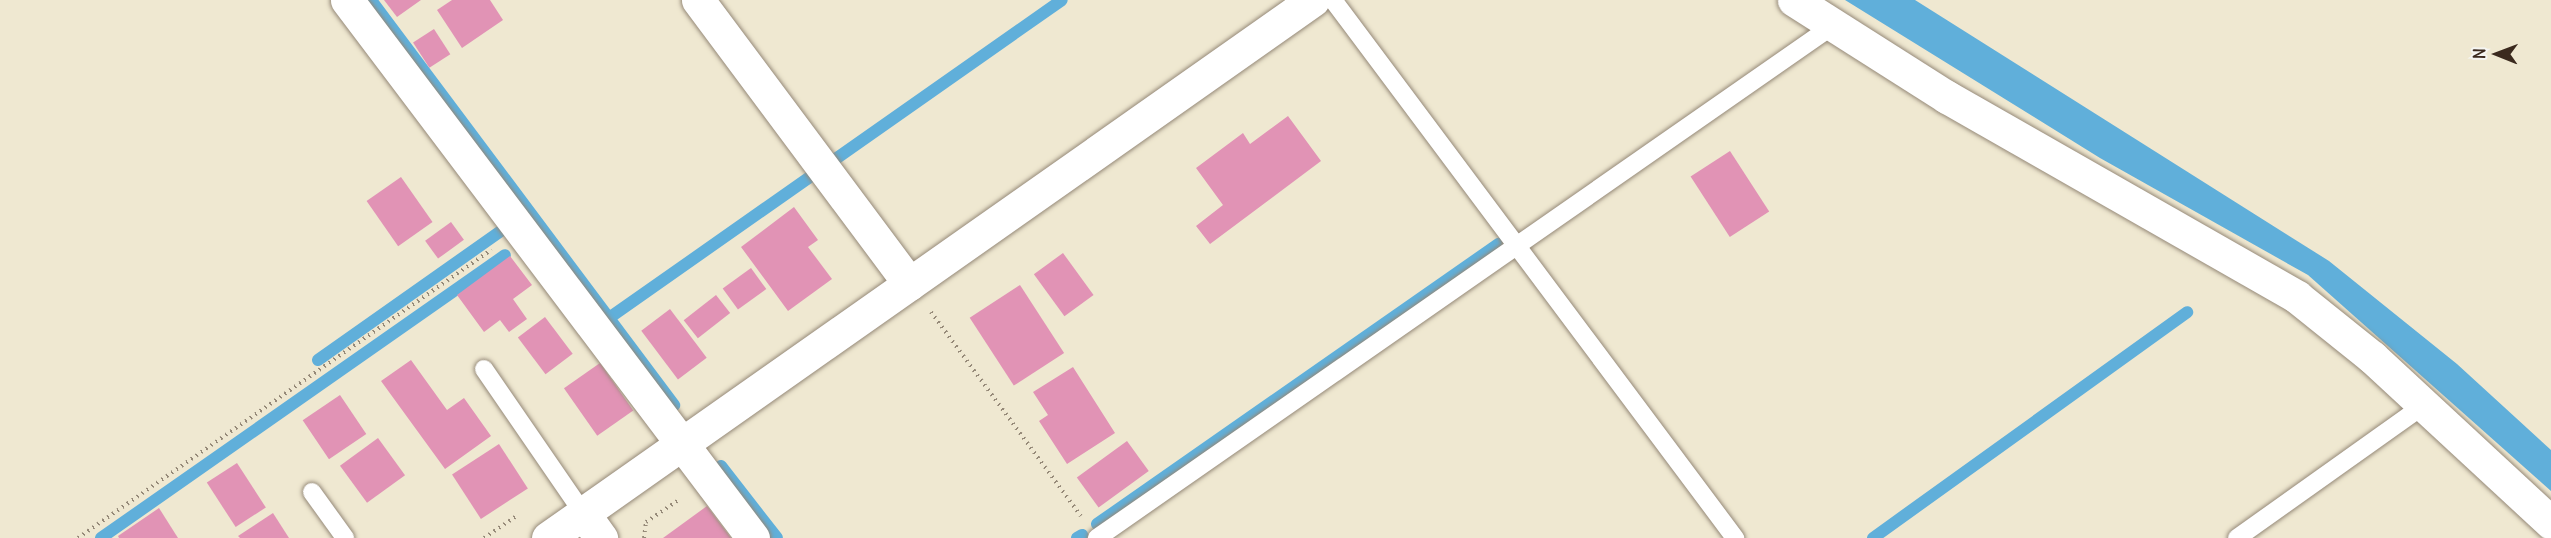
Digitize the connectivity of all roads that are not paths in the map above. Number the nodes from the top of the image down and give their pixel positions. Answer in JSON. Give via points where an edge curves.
{"nodes":[{"id":1,"x":347,"y":0,"type":"edge"},
{"id":2,"x":698,"y":0,"type":"edge"},
{"id":3,"x":1313,"y":0,"type":"edge"},
{"id":4,"x":1333,"y":0,"type":"edge"},
{"id":5,"x":1794,"y":0,"type":"edge"},
{"id":6,"x":1831,"y":27,"type":"junction"},
{"id":7,"x":1520,"y":243,"type":"junction"},
{"id":8,"x":910,"y":284,"type":"junction"},
{"id":9,"x":484,"y":369,"type":"dead end"},
{"id":10,"x":2423,"y":406,"type":"junction"},
{"id":11,"x":682,"y":444,"type":"junction"},
{"id":12,"x":312,"y":492,"type":"dead end"},
{"id":13,"x":2551,"y":523,"type":"edge"},
{"id":14,"x":592,"y":526,"type":"edge"},
{"id":15,"x":345,"y":538,"type":"edge"},
{"id":16,"x":548,"y":538,"type":"edge"},
{"id":17,"x":753,"y":538,"type":"edge"},
{"id":18,"x":1098,"y":538,"type":"edge"},
{"id":19,"x":1735,"y":538,"type":"edge"},
{"id":20,"x":2237,"y":538,"type":"edge"}],
"edges":[{"from":1,"to":11,"type":"street"},
{"from":2,"to":8,"type":"street"},
{"from":3,"to":8,"type":"street"},
{"from":4,"to":7,"type":"lane"},
{"from":5,"to":6,"type":"street"},
{"from":6,"to":7,"type":"lane"},
{"from":6,"to":10,"type":"street","via":[[2297,297]]},
{"from":7,"to":18,"type":"lane"},
{"from":7,"to":19,"type":"lane"},
{"from":8,"to":11,"type":"street"},
{"from":9,"to":14,"type":"lane"},
{"from":10,"to":13,"type":"street"},
{"from":10,"to":20,"type":"lane"},
{"from":11,"to":14,"type":"street"},
{"from":11,"to":17,"type":"street"},
{"from":12,"to":15,"type":"lane"},
{"from":14,"to":16,"type":"street"}]}
